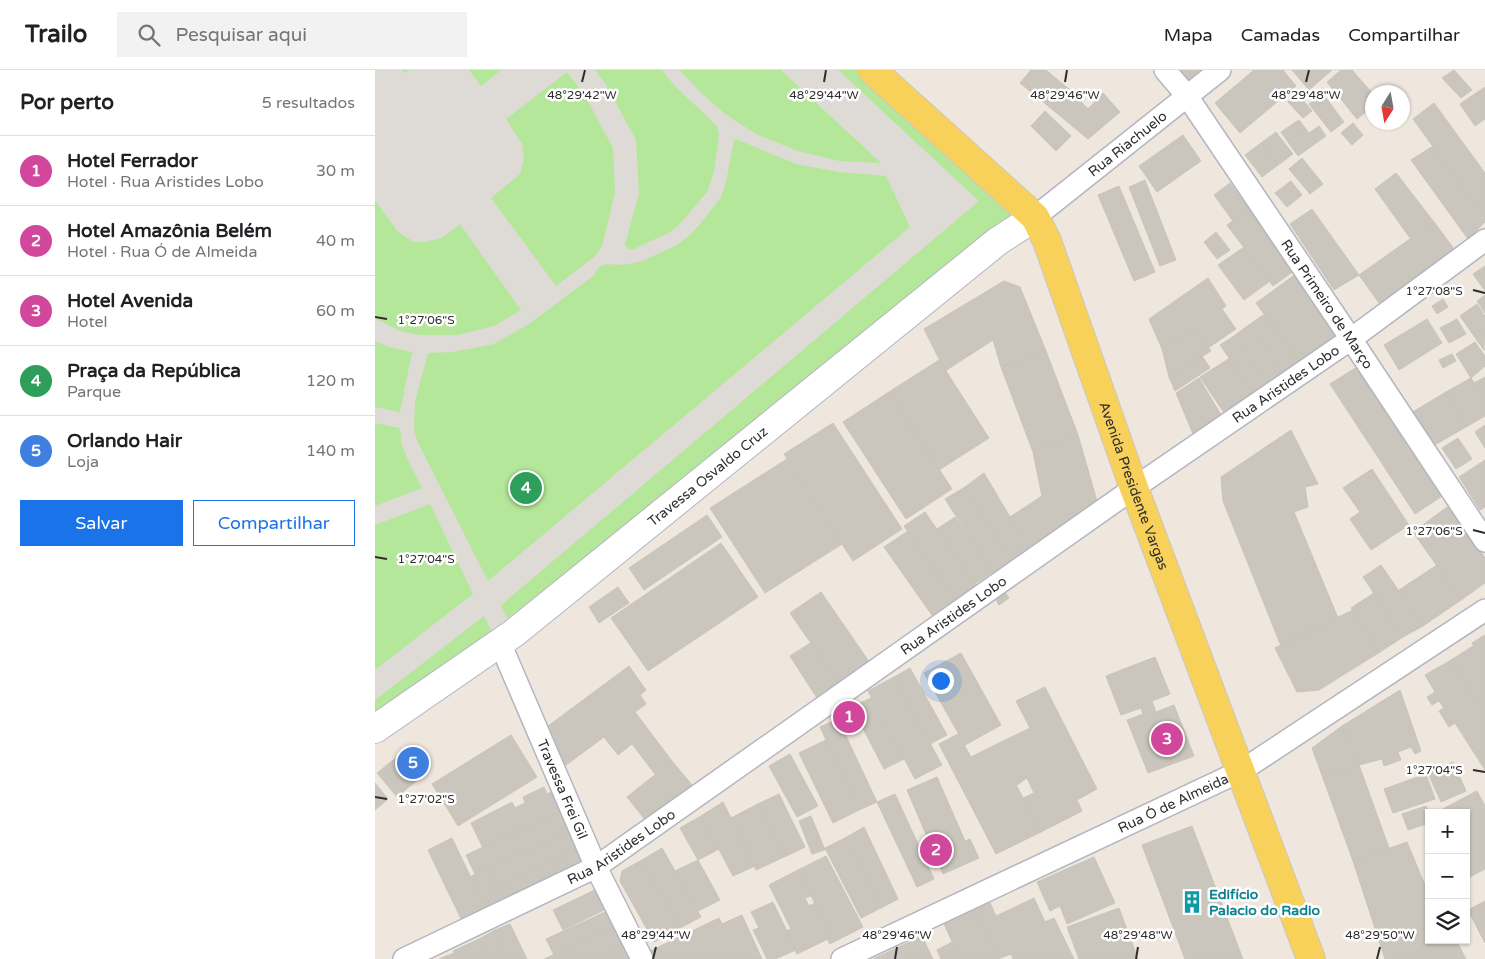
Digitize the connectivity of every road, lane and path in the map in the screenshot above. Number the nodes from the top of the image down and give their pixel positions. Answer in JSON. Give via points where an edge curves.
{"nodes":[{"id":1,"x":872,"y":70,"type":"edge"},
{"id":2,"x":1165,"y":70,"type":"edge"},
{"id":3,"x":1220,"y":70,"type":"edge"},
{"id":4,"x":1187,"y":96,"type":"junction"},
{"id":5,"x":1035,"y":217,"type":"junction"},
{"id":6,"x":1485,"y":240,"type":"edge"},
{"id":7,"x":1351,"y":338,"type":"junction"},
{"id":8,"x":1134,"y":488,"type":"junction"},
{"id":9,"x":1485,"y":541,"type":"edge"},
{"id":10,"x":1485,"y":610,"type":"edge"},
{"id":11,"x":500,"y":643,"type":"junction"},
{"id":12,"x":375,"y":728,"type":"edge"},
{"id":13,"x":1241,"y":771,"type":"junction"},
{"id":14,"x":596,"y":867,"type":"junction"},
{"id":15,"x":404,"y":959,"type":"edge"},
{"id":16,"x":642,"y":959,"type":"edge"},
{"id":17,"x":842,"y":959,"type":"edge"},
{"id":18,"x":1311,"y":959,"type":"edge"}],
"edges":[{"from":1,"to":5,"type":"main road","name":"Avenida Presidente Vargas"},
{"from":2,"to":4,"type":"street","name":"Rua Primeiro de Março"},
{"from":3,"to":4,"type":"street","name":"Rua Riachuelo"},
{"from":4,"to":5,"type":"street","name":"Rua Riachuelo"},
{"from":4,"to":7,"type":"street","name":"Rua Primeiro de Março"},
{"from":5,"to":8,"type":"main road","name":"Avenida Presidente Vargas","via":[[1047,241]]},
{"from":5,"to":11,"type":"main road","name":"Travessa Osvaldo Cruz","via":[[998,241]]},
{"from":6,"to":7,"type":"street","name":"Rua Aristides Lobo"},
{"from":7,"to":8,"type":"street","name":"Rua Aristides Lobo"},
{"from":7,"to":9,"type":"street","name":"Rua Primeiro de Março"},
{"from":8,"to":13,"type":"main road","name":"Avenida Presidente Vargas"},
{"from":8,"to":14,"type":"street","name":"Rua Aristides Lobo"},
{"from":10,"to":13,"type":"street","name":"Rua Ó de Almeida"},
{"from":11,"to":12,"type":"main road","name":"Travessa Osvaldo Cruz"},
{"from":11,"to":14,"type":"street","name":"Travessa Frei Gil"},
{"from":13,"to":17,"type":"street","name":"Rua Ó de Almeida"},
{"from":13,"to":18,"type":"main road","name":"Avenida Presidente Vargas"},
{"from":14,"to":15,"type":"street","name":"Rua Aristides Lobo"},
{"from":14,"to":16,"type":"street","name":"Travessa Frei Gil"}]}
